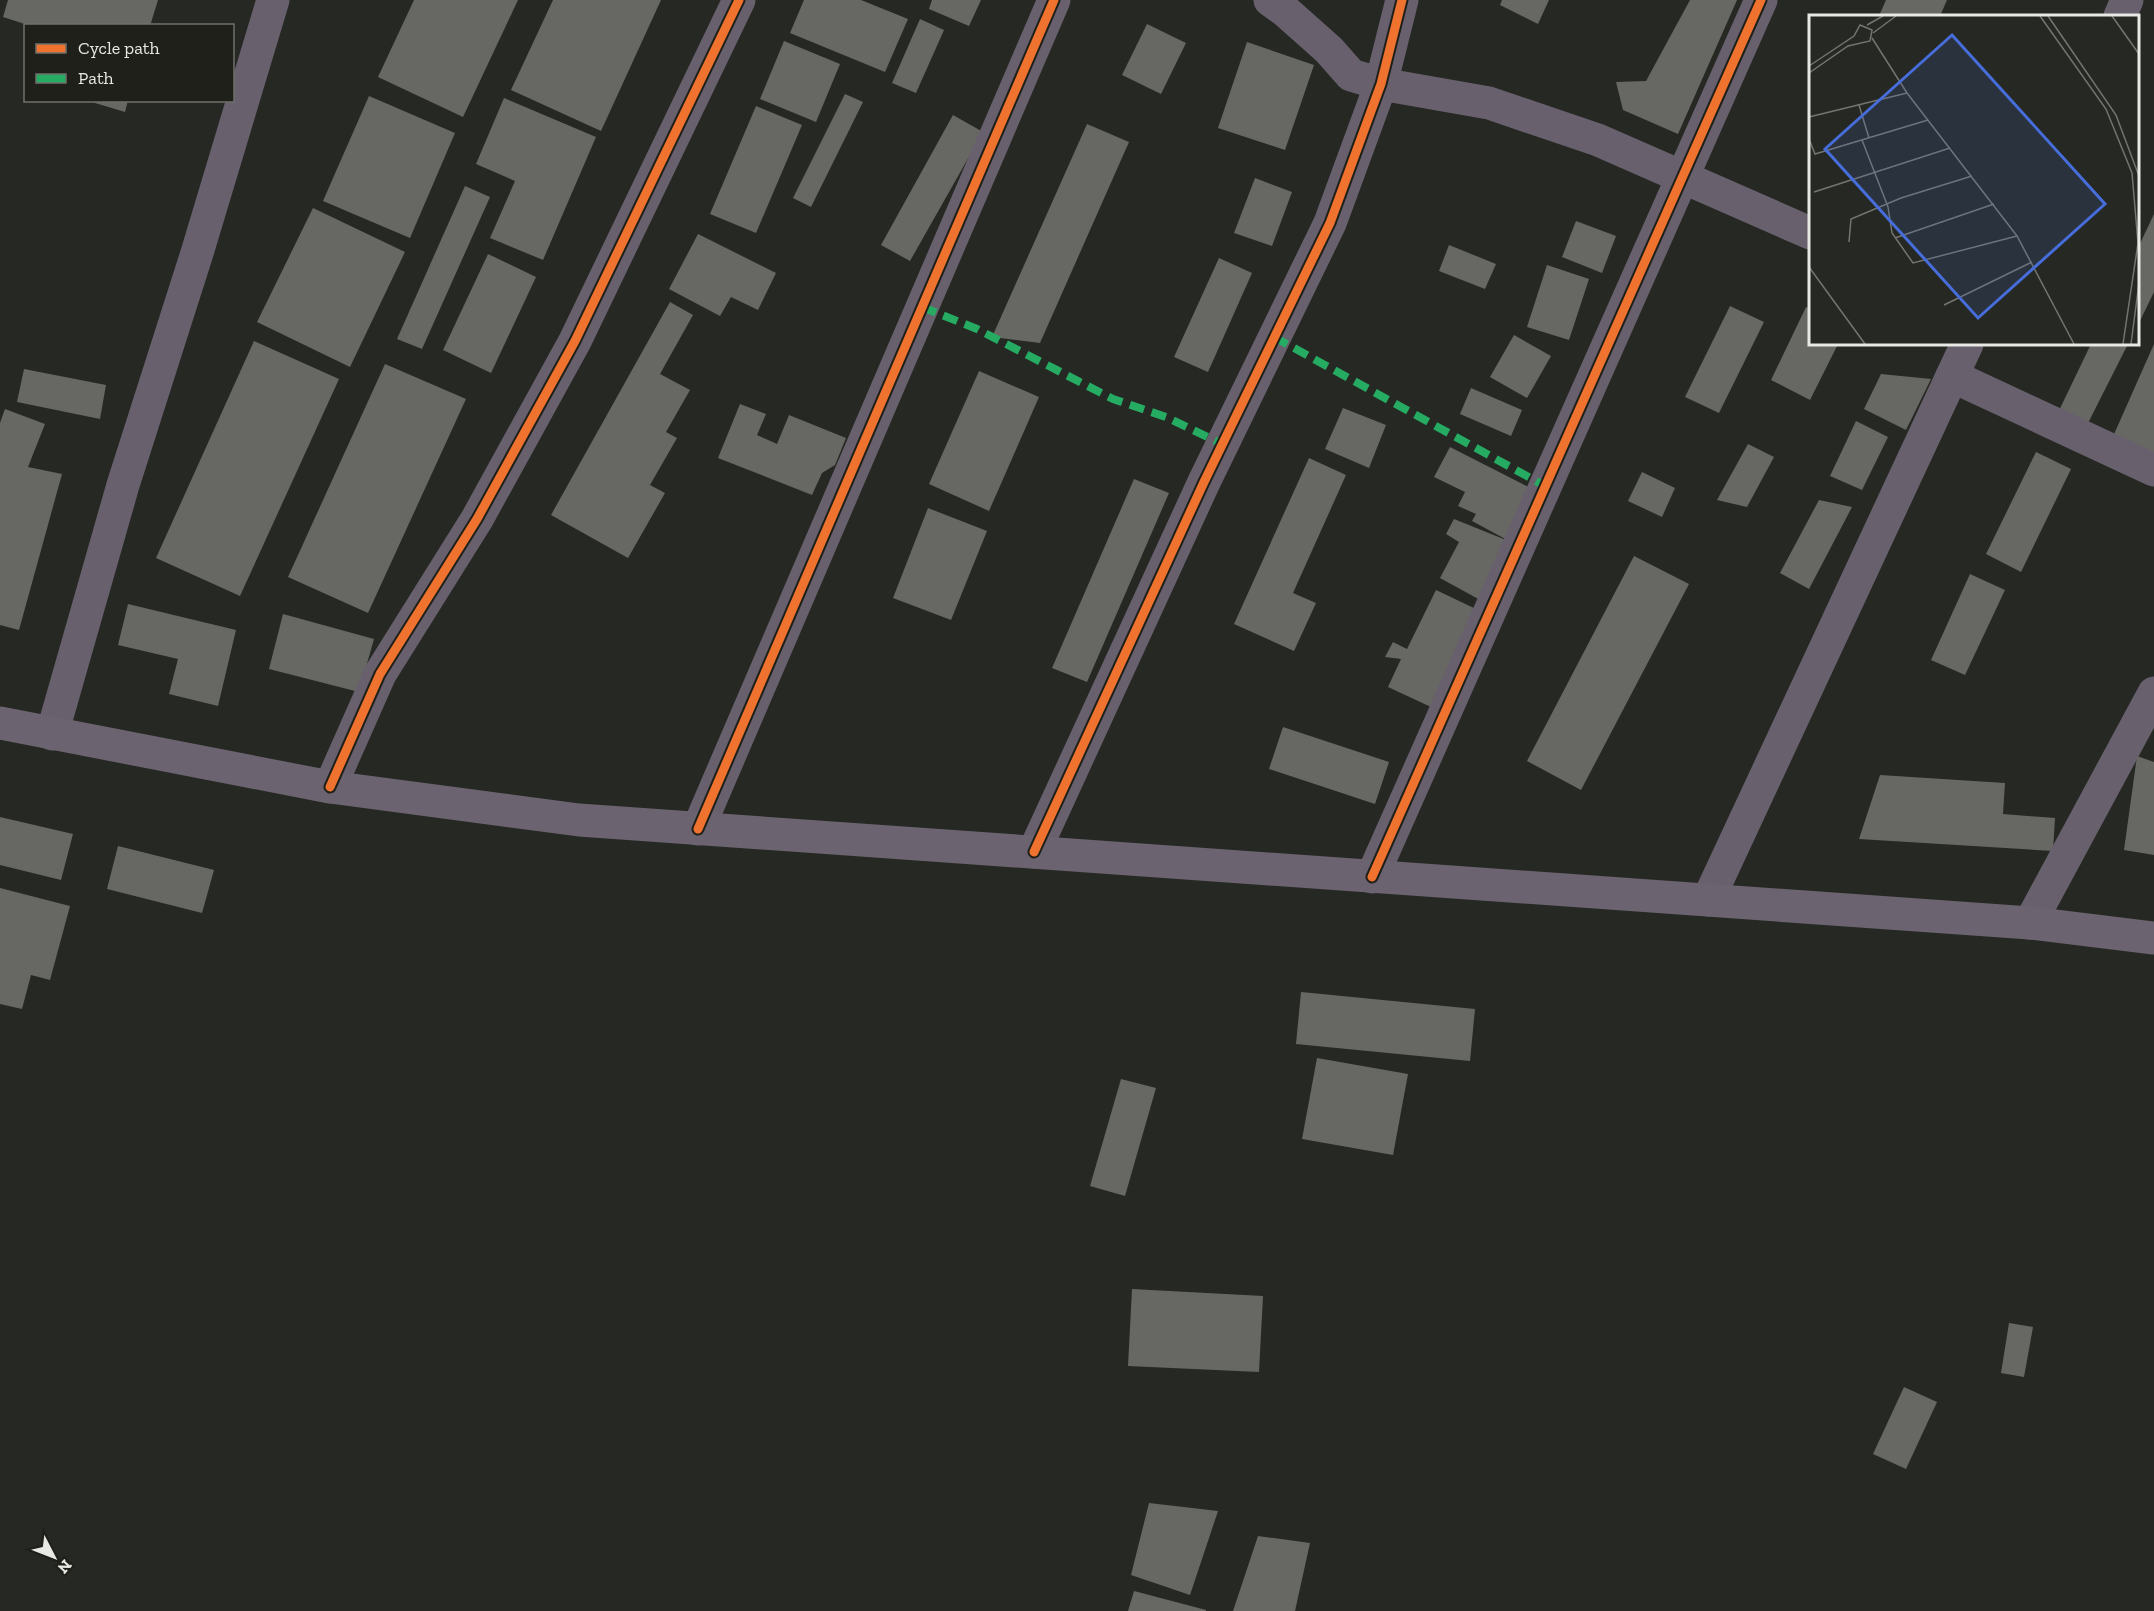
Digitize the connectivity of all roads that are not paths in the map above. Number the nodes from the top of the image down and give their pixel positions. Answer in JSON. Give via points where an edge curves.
{"nodes":[{"id":1,"x":273,"y":0,"type":"edge"},
{"id":2,"x":739,"y":0,"type":"edge"},
{"id":3,"x":1054,"y":0,"type":"edge"},
{"id":4,"x":1270,"y":0,"type":"edge"},
{"id":5,"x":1402,"y":0,"type":"edge"},
{"id":6,"x":1761,"y":0,"type":"edge"},
{"id":7,"x":2127,"y":0,"type":"edge"},
{"id":8,"x":2120,"y":15,"type":"edge"},
{"id":9,"x":1381,"y":84,"type":"junction"},
{"id":10,"x":1682,"y":177,"type":"junction"},
{"id":11,"x":1809,"y":233,"type":"edge"},
{"id":12,"x":1967,"y":345,"type":"edge"},
{"id":13,"x":1952,"y":376,"type":"junction"},
{"id":14,"x":2154,"y":470,"type":"edge"},
{"id":15,"x":2154,"y":693,"type":"edge"},
{"id":16,"x":0,"y":723,"type":"edge"},
{"id":17,"x":52,"y":734,"type":"junction"},
{"id":18,"x":330,"y":787,"type":"junction"},
{"id":19,"x":698,"y":829,"type":"junction"},
{"id":20,"x":1034,"y":852,"type":"junction"},
{"id":21,"x":1371,"y":877,"type":"junction"},
{"id":22,"x":1708,"y":900,"type":"junction"},
{"id":23,"x":2030,"y":923,"type":"junction"},
{"id":24,"x":2154,"y":938,"type":"edge"}],
"edges":[{"from":1,"to":17,"type":"street","via":[[123,485]]},
{"from":2,"to":18,"type":"street","via":[[575,341],[477,519],[380,674]]},
{"from":3,"to":19,"type":"street"},
{"from":4,"to":9,"type":"street","via":[[1329,50],[1351,75]]},
{"from":5,"to":9,"type":"street"},
{"from":6,"to":10,"type":"street"},
{"from":7,"to":8,"type":"street"},
{"from":9,"to":10,"type":"street","via":[[1489,103],[1598,140]]},
{"from":9,"to":20,"type":"street","via":[[1330,223],[1204,482]]},
{"from":10,"to":11,"type":"street"},
{"from":10,"to":21,"type":"street"},
{"from":12,"to":13,"type":"street"},
{"from":13,"to":14,"type":"street"},
{"from":13,"to":22,"type":"street"},
{"from":15,"to":23,"type":"street"},
{"from":16,"to":17,"type":"main road"},
{"from":17,"to":18,"type":"main road"},
{"from":18,"to":19,"type":"main road","via":[[579,820]]},
{"from":19,"to":20,"type":"main road"},
{"from":20,"to":21,"type":"main road"},
{"from":21,"to":22,"type":"main road"},
{"from":22,"to":23,"type":"main road"},
{"from":23,"to":24,"type":"main road"}]}
